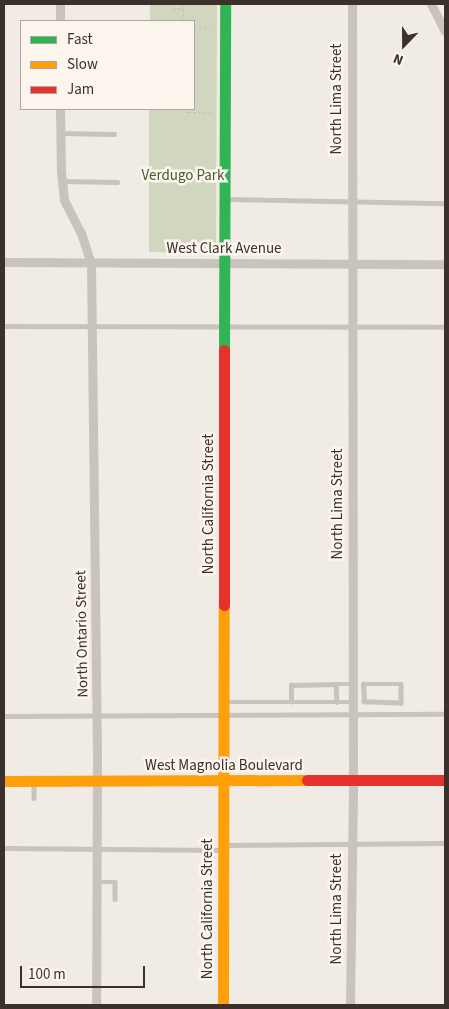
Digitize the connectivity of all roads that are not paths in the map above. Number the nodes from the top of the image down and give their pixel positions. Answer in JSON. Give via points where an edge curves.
{"nodes":[{"id":1,"x":60,"y":4,"type":"edge"},
{"id":2,"x":225,"y":4,"type":"edge"},
{"id":3,"x":352,"y":4,"type":"edge"},
{"id":4,"x":431,"y":4,"type":"edge"},
{"id":5,"x":60,"y":20,"type":"edge"},
{"id":6,"x":445,"y":31,"type":"edge"},
{"id":7,"x":60,"y":110,"type":"edge"},
{"id":8,"x":60,"y":133,"type":"junction"},
{"id":9,"x":114,"y":134,"type":"dead end"},
{"id":10,"x":62,"y":180,"type":"junction"},
{"id":11,"x":117,"y":182,"type":"dead end"},
{"id":12,"x":225,"y":199,"type":"junction"},
{"id":13,"x":445,"y":202,"type":"edge"},
{"id":14,"x":350,"y":203,"type":"junction"},
{"id":15,"x":4,"y":262,"type":"edge"},
{"id":16,"x":351,"y":262,"type":"junction"},
{"id":17,"x":92,"y":263,"type":"junction"},
{"id":18,"x":225,"y":263,"type":"junction"},
{"id":19,"x":445,"y":264,"type":"edge"},
{"id":20,"x":93,"y":324,"type":"junction"},
{"id":21,"x":226,"y":325,"type":"junction"},
{"id":22,"x":4,"y":326,"type":"edge"},
{"id":23,"x":445,"y":327,"type":"edge"},
{"id":24,"x":352,"y":328,"type":"junction"},
{"id":25,"x":336,"y":684,"type":"junction"},
{"id":26,"x":364,"y":692,"type":"junction"},
{"id":27,"x":352,"y":693,"type":"junction"},
{"id":28,"x":223,"y":702,"type":"junction"},
{"id":29,"x":290,"y":702,"type":"junction"},
{"id":30,"x":336,"y":702,"type":"junction"},
{"id":31,"x":445,"y":714,"type":"edge"},
{"id":32,"x":224,"y":715,"type":"junction"},
{"id":33,"x":353,"y":715,"type":"junction"},
{"id":34,"x":4,"y":716,"type":"edge"},
{"id":35,"x":96,"y":716,"type":"junction"},
{"id":36,"x":224,"y":780,"type":"junction"},
{"id":37,"x":353,"y":780,"type":"junction"},
{"id":38,"x":445,"y":780,"type":"edge"},
{"id":39,"x":4,"y":781,"type":"edge"},
{"id":40,"x":34,"y":781,"type":"junction"},
{"id":41,"x":97,"y":781,"type":"junction"},
{"id":42,"x":34,"y":798,"type":"dead end"},
{"id":43,"x":351,"y":843,"type":"junction"},
{"id":44,"x":445,"y":843,"type":"edge"},
{"id":45,"x":4,"y":848,"type":"edge"},
{"id":46,"x":96,"y":848,"type":"junction"},
{"id":47,"x":223,"y":848,"type":"junction"},
{"id":48,"x":96,"y":882,"type":"junction"},
{"id":49,"x":115,"y":900,"type":"dead end"},
{"id":50,"x":96,"y":1005,"type":"edge"},
{"id":51,"x":223,"y":1005,"type":"edge"},
{"id":52,"x":350,"y":1005,"type":"edge"}],
"edges":[{"from":1,"to":5,"type":"street"},
{"from":2,"to":12,"type":"street","name":"North California Street"},
{"from":3,"to":14,"type":"street","name":"North Lima Street"},
{"from":4,"to":6,"type":"street"},
{"from":7,"to":8,"type":"street","name":"North Ontario Street"},
{"from":8,"to":9,"type":"lane"},
{"from":8,"to":10,"type":"street","name":"North Ontario Street"},
{"from":10,"to":11,"type":"lane"},
{"from":10,"to":17,"type":"street","name":"North Ontario Street","via":[[64,200]]},
{"from":12,"to":14,"type":"lane"},
{"from":12,"to":18,"type":"street","name":"North California Street"},
{"from":13,"to":14,"type":"lane"},
{"from":14,"to":16,"type":"street","name":"North Lima Street"},
{"from":15,"to":17,"type":"street","name":"West Clark Avenue"},
{"from":16,"to":18,"type":"street","name":"West Clark Avenue"},
{"from":16,"to":19,"type":"street","name":"West Clark Avenue"},
{"from":16,"to":24,"type":"street","name":"North Lima Street"},
{"from":17,"to":18,"type":"street","name":"West Clark Avenue"},
{"from":17,"to":20,"type":"street","name":"North Ontario Street"},
{"from":18,"to":21,"type":"street","name":"North California Street"},
{"from":20,"to":21,"type":"lane"},
{"from":20,"to":22,"type":"lane"},
{"from":20,"to":35,"type":"street","name":"North Ontario Street"},
{"from":21,"to":24,"type":"lane"},
{"from":21,"to":28,"type":"street","name":"North California Street"},
{"from":23,"to":24,"type":"lane"},
{"from":24,"to":27,"type":"street","name":"North Lima Street"},
{"from":25,"to":27,"type":"lane"},
{"from":25,"to":29,"type":"lane","via":[[291,685]]},
{"from":25,"to":30,"type":"lane"},
{"from":26,"to":26,"type":"lane","via":[[364,702],[402,703],[402,684],[363,684]]},
{"from":26,"to":27,"type":"lane"},
{"from":27,"to":30,"type":"lane"},
{"from":27,"to":33,"type":"street","name":"North Lima Street"},
{"from":28,"to":29,"type":"lane"},
{"from":28,"to":32,"type":"street","name":"North California Street"},
{"from":29,"to":30,"type":"lane"},
{"from":31,"to":33,"type":"lane"},
{"from":32,"to":33,"type":"lane"},
{"from":32,"to":35,"type":"lane"},
{"from":32,"to":36,"type":"street","name":"North California Street"},
{"from":33,"to":37,"type":"street","name":"North Lima Street"},
{"from":34,"to":35,"type":"lane"},
{"from":35,"to":41,"type":"street","name":"North Ontario Street"},
{"from":36,"to":37,"type":"street","name":"West Magnolia Boulevard"},
{"from":36,"to":41,"type":"street","name":"West Magnolia Boulevard"},
{"from":36,"to":47,"type":"street","name":"North California Street"},
{"from":37,"to":38,"type":"street","name":"West Magnolia Boulevard"},
{"from":37,"to":43,"type":"street","name":"North Lima Street"},
{"from":39,"to":40,"type":"street","name":"West Magnolia Boulevard"},
{"from":40,"to":41,"type":"street","name":"West Magnolia Boulevard"},
{"from":40,"to":42,"type":"lane"},
{"from":41,"to":46,"type":"street","name":"North Ontario Street"},
{"from":43,"to":44,"type":"lane"},
{"from":43,"to":47,"type":"lane"},
{"from":43,"to":52,"type":"street","name":"North Lima Street"},
{"from":45,"to":46,"type":"lane"},
{"from":46,"to":47,"type":"lane"},
{"from":46,"to":48,"type":"street","name":"North Ontario Street"},
{"from":47,"to":51,"type":"street","name":"North California Street"},
{"from":48,"to":49,"type":"lane","via":[[115,882]]},
{"from":48,"to":50,"type":"street","name":"North Ontario Street"}]}
